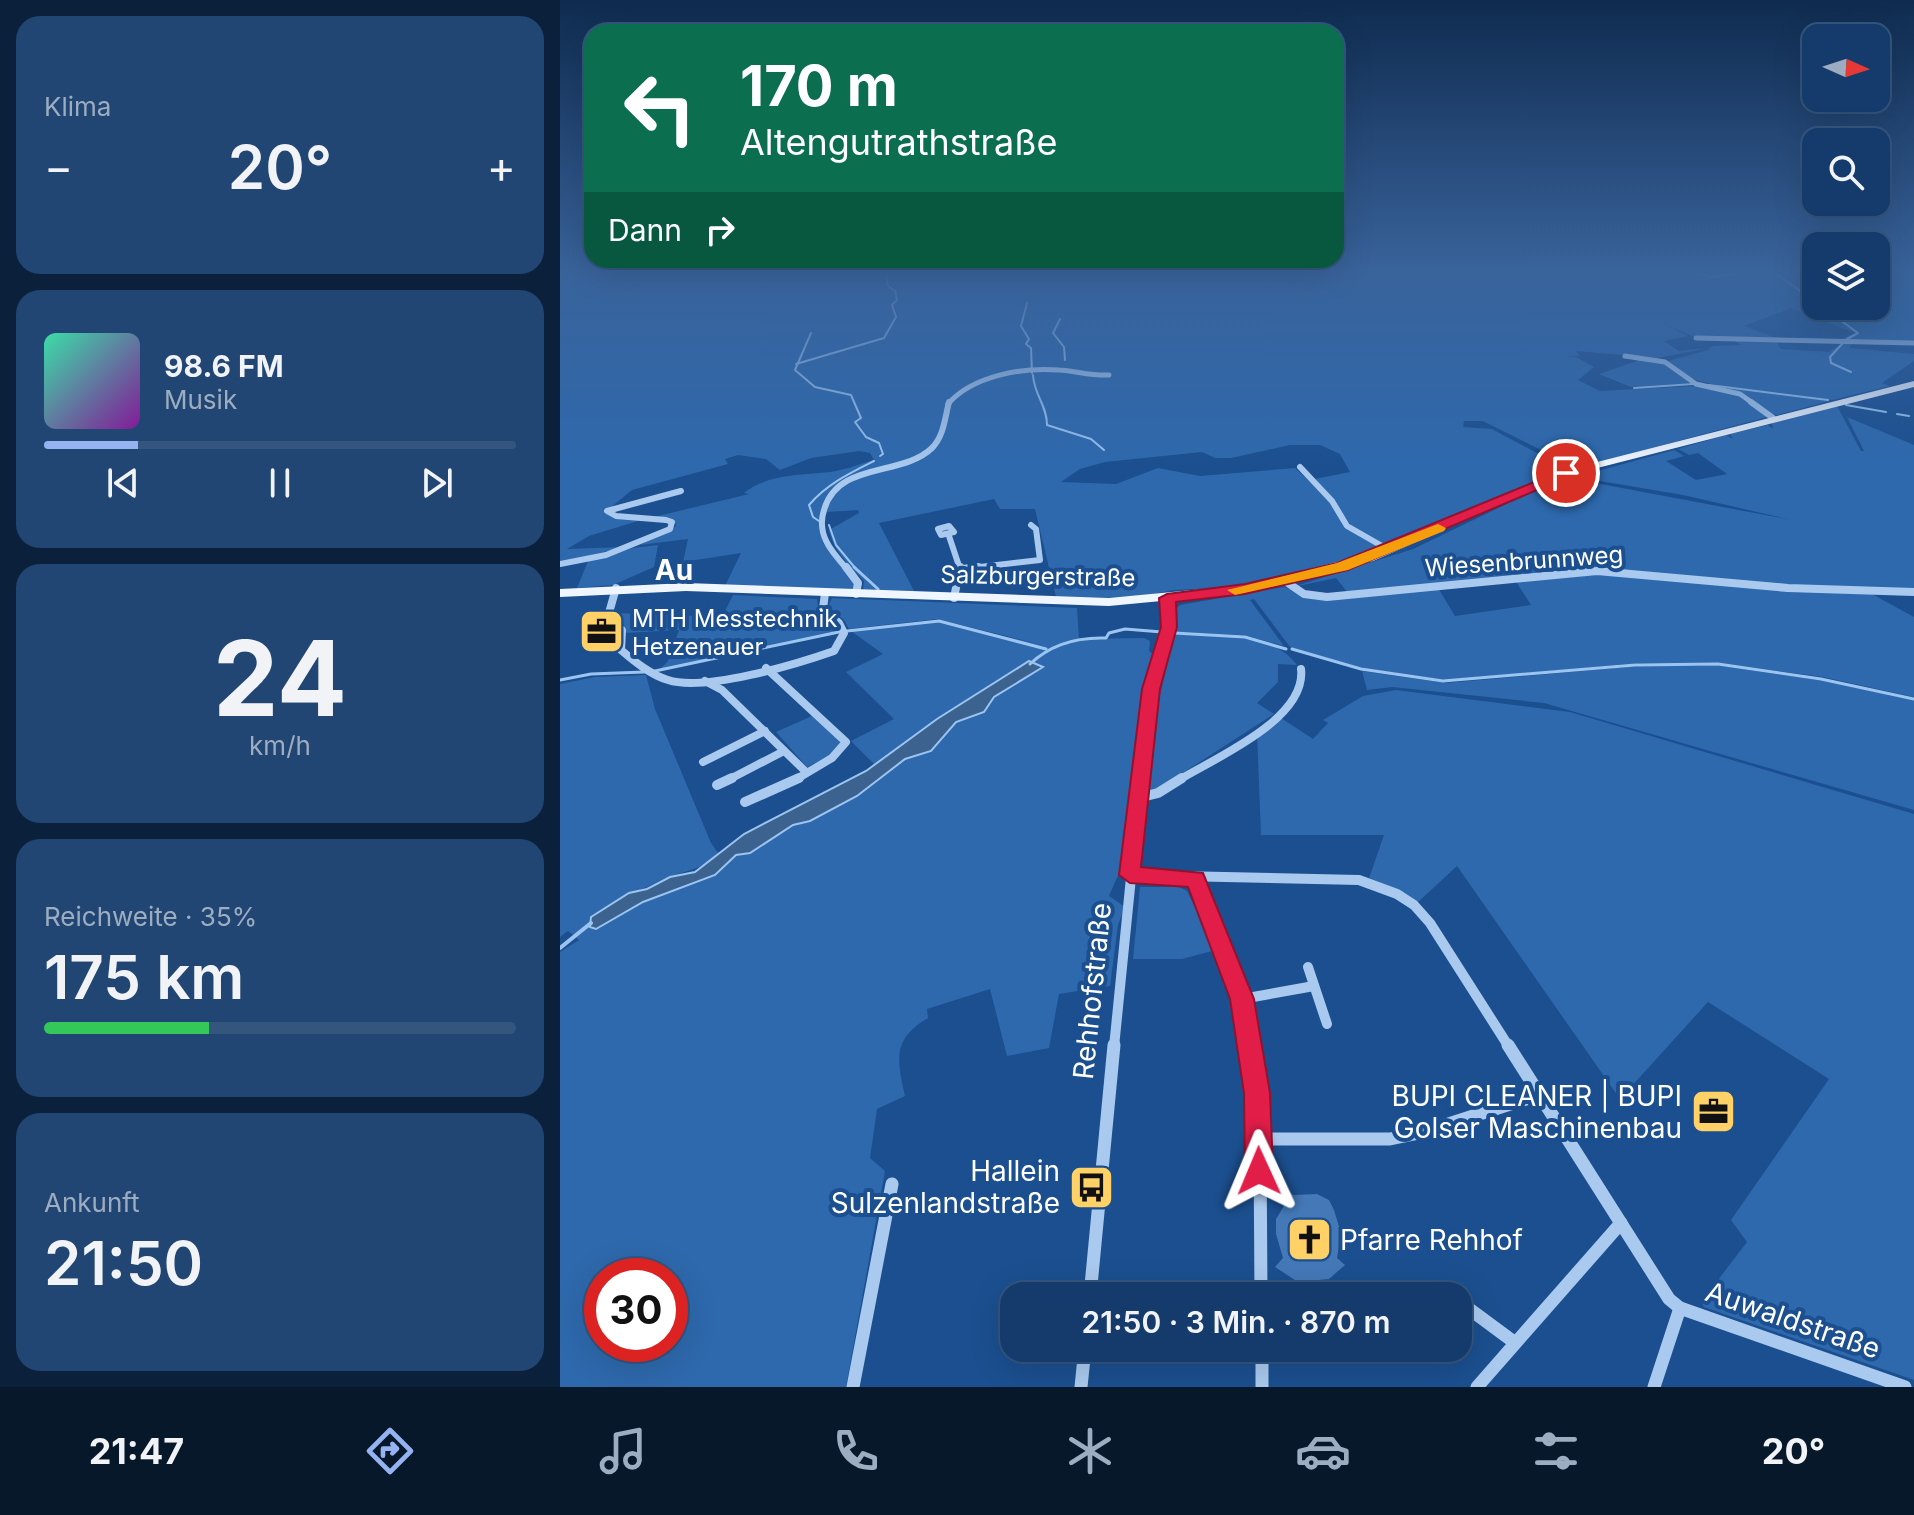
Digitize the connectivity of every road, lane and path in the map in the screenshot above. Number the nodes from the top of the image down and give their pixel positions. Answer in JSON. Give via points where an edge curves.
{"nodes":[{"id":1,"x":1696,"y":338,"type":"dead end"},
{"id":2,"x":1914,"y":343,"type":"edge"},
{"id":3,"x":1625,"y":356,"type":"dead end"},
{"id":4,"x":1109,"y":375,"type":"dead end"},
{"id":5,"x":1914,"y":384,"type":"edge"},
{"id":6,"x":1773,"y":418,"type":"junction"},
{"id":7,"x":1300,"y":467,"type":"dead end"},
{"id":8,"x":681,"y":491,"type":"dead end"},
{"id":9,"x":1031,"y":525,"type":"dead end"},
{"id":10,"x":949,"y":536,"type":"dead end"},
{"id":11,"x":1389,"y":550,"type":"junction"},
{"id":12,"x":560,"y":564,"type":"edge"},
{"id":13,"x":963,"y":569,"type":"junction"},
{"id":14,"x":1285,"y":581,"type":"junction"},
{"id":15,"x":616,"y":588,"type":"junction"},
{"id":16,"x":857,"y":591,"type":"junction"},
{"id":17,"x":1914,"y":592,"type":"edge"},
{"id":18,"x":560,"y":593,"type":"edge"},
{"id":19,"x":825,"y":593,"type":"junction"},
{"id":20,"x":956,"y":594,"type":"junction"},
{"id":21,"x":1167,"y":598,"type":"junction"},
{"id":22,"x":766,"y":668,"type":"junction"},
{"id":23,"x":1301,"y":669,"type":"dead end"},
{"id":24,"x":705,"y":681,"type":"junction"},
{"id":25,"x":765,"y":731,"type":"junction"},
{"id":26,"x":784,"y":751,"type":"junction"},
{"id":27,"x":703,"y":762,"type":"dead end"},
{"id":28,"x":805,"y":771,"type":"junction"},
{"id":29,"x":717,"y":785,"type":"dead end"},
{"id":30,"x":1138,"y":798,"type":"junction"},
{"id":31,"x":745,"y":802,"type":"dead end"},
{"id":32,"x":1130,"y":875,"type":"junction"},
{"id":33,"x":1196,"y":879,"type":"junction"},
{"id":34,"x":1308,"y":967,"type":"dead end"},
{"id":35,"x":1314,"y":986,"type":"junction"},
{"id":36,"x":1242,"y":999,"type":"junction"},
{"id":37,"x":1327,"y":1024,"type":"dead end"},
{"id":38,"x":1538,"y":1095,"type":"junction"},
{"id":39,"x":1258,"y":1139,"type":"junction"},
{"id":40,"x":892,"y":1184,"type":"dead end"},
{"id":41,"x":1621,"y":1223,"type":"junction"},
{"id":42,"x":1091,"y":1282,"type":"edge"},
{"id":43,"x":1261,"y":1282,"type":"edge"},
{"id":44,"x":1680,"y":1308,"type":"junction"},
{"id":45,"x":1472,"y":1311,"type":"edge"},
{"id":46,"x":1514,"y":1342,"type":"junction"},
{"id":47,"x":1084,"y":1362,"type":"edge"},
{"id":48,"x":1262,"y":1362,"type":"edge"},
{"id":49,"x":853,"y":1387,"type":"edge"},
{"id":50,"x":1081,"y":1387,"type":"edge"},
{"id":51,"x":1262,"y":1387,"type":"edge"},
{"id":52,"x":1477,"y":1387,"type":"edge"},
{"id":53,"x":1654,"y":1387,"type":"edge"},
{"id":54,"x":1905,"y":1387,"type":"edge"}],
"edges":[{"from":1,"to":2,"type":"street"},
{"from":3,"to":6,"type":"street","via":[[1665,362],[1696,384],[1740,394]]},
{"from":4,"to":16,"type":"street","via":[[1059,370],[980,378],[949,402],[943,430],[932,448],[916,458],[851,476],[835,488],[822,510],[823,536]]},
{"from":5,"to":6,"type":"main road","name":"Salzburgerstraße"},
{"from":6,"to":11,"type":"main road","name":"Salzburgerstraße","via":[[1556,477]]},
{"from":7,"to":11,"type":"street","via":[[1347,526]]},
{"from":8,"to":12,"type":"street","via":[[607,511],[666,520],[672,522],[670,529],[606,555]]},
{"from":9,"to":13,"type":"street","via":[[1040,560]]},
{"from":10,"to":13,"type":"street"},
{"from":11,"to":14,"type":"main road","name":"Salzburgerstraße"},
{"from":13,"to":20,"type":"street"},
{"from":14,"to":17,"type":"street","name":"Wiesenbrunnweg","via":[[1304,594],[1327,597],[1597,571],[1788,588]]},
{"from":14,"to":21,"type":"main road","name":"Salzburgerstraße"},
{"from":15,"to":18,"type":"main road","name":"Salzburgerstraße"},
{"from":15,"to":19,"type":"main road","name":"Salzburgerstraße"},
{"from":15,"to":24,"type":"street","via":[[607,620],[622,630],[621,650],[663,678]]},
{"from":16,"to":19,"type":"main road","name":"Salzburgerstraße"},
{"from":16,"to":20,"type":"main road","name":"Salzburgerstraße"},
{"from":19,"to":22,"type":"street","via":[[823,609],[837,618],[844,641],[834,651]]},
{"from":20,"to":21,"type":"main road","name":"Salzburgerstraße","via":[[1084,602]]},
{"from":21,"to":30,"type":"street","name":"Rehhofstraße","via":[[1169,627],[1151,689]]},
{"from":22,"to":24,"type":"street"},
{"from":22,"to":28,"type":"street","via":[[846,742],[840,753]]},
{"from":23,"to":30,"type":"street","via":[[1296,699],[1269,722],[1158,793]]},
{"from":24,"to":25,"type":"street"},
{"from":25,"to":26,"type":"street"},
{"from":25,"to":27,"type":"street"},
{"from":26,"to":28,"type":"street"},
{"from":26,"to":29,"type":"street"},
{"from":28,"to":31,"type":"street"},
{"from":30,"to":32,"type":"street","name":"Rehhofstraße"},
{"from":32,"to":33,"type":"street","name":"Auwaldstraße"},
{"from":32,"to":42,"type":"street","name":"Rehhofstraße"},
{"from":33,"to":36,"type":"street"},
{"from":33,"to":38,"type":"street","name":"Auwaldstraße","via":[[1359,880],[1397,894],[1430,923]]},
{"from":34,"to":35,"type":"street"},
{"from":35,"to":36,"type":"street"},
{"from":35,"to":37,"type":"street"},
{"from":36,"to":39,"type":"street","via":[[1252,1049]]},
{"from":38,"to":39,"type":"street","via":[[1390,1139]]},
{"from":38,"to":41,"type":"street","name":"Auwaldstraße"},
{"from":39,"to":43,"type":"street"},
{"from":40,"to":49,"type":"street"},
{"from":41,"to":44,"type":"street","name":"Auwaldstraße"},
{"from":41,"to":46,"type":"street"},
{"from":44,"to":53,"type":"street"},
{"from":44,"to":54,"type":"street","name":"Auwaldstraße"},
{"from":45,"to":46,"type":"street"},
{"from":46,"to":52,"type":"street"},
{"from":47,"to":50,"type":"street"},
{"from":48,"to":51,"type":"street"}]}
